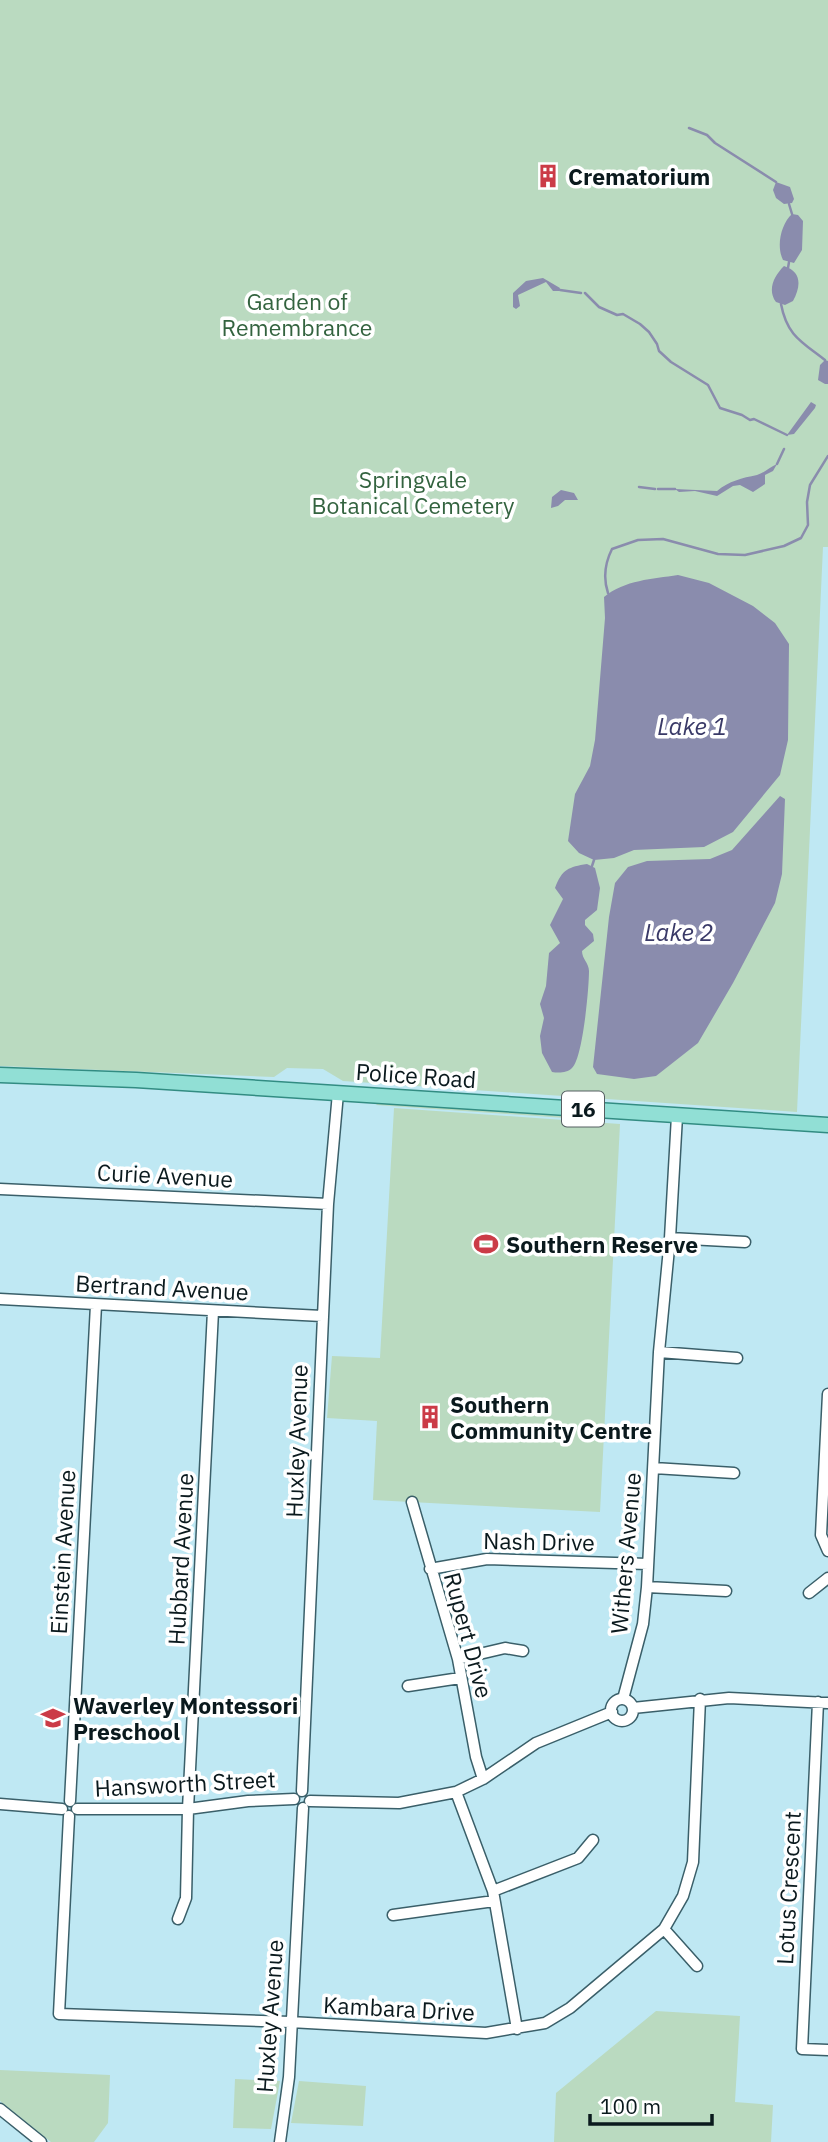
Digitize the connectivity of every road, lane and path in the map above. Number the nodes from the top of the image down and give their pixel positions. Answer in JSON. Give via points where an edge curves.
{"nodes":[{"id":1,"x":0,"y":1074,"type":"edge"},
{"id":2,"x":338,"y":1093,"type":"junction"},
{"id":3,"x":677,"y":1116,"type":"junction"},
{"id":4,"x":828,"y":1125,"type":"edge"},
{"id":5,"x":0,"y":1189,"type":"edge"},
{"id":6,"x":328,"y":1204,"type":"junction"},
{"id":7,"x":670,"y":1238,"type":"junction"},
{"id":8,"x":745,"y":1242,"type":"dead end"},
{"id":9,"x":0,"y":1299,"type":"edge"},
{"id":10,"x":96,"y":1305,"type":"junction"},
{"id":11,"x":213,"y":1311,"type":"junction"},
{"id":12,"x":322,"y":1316,"type":"junction"},
{"id":13,"x":659,"y":1352,"type":"junction"},
{"id":14,"x":737,"y":1358,"type":"dead end"},
{"id":15,"x":828,"y":1394,"type":"edge"},
{"id":16,"x":654,"y":1468,"type":"junction"},
{"id":17,"x":734,"y":1474,"type":"dead end"},
{"id":18,"x":412,"y":1502,"type":"dead end"},
{"id":19,"x":828,"y":1551,"type":"edge"},
{"id":20,"x":648,"y":1564,"type":"junction"},
{"id":21,"x":430,"y":1569,"type":"junction"},
{"id":22,"x":828,"y":1578,"type":"edge"},
{"id":23,"x":647,"y":1587,"type":"junction"},
{"id":24,"x":726,"y":1591,"type":"dead end"},
{"id":25,"x":809,"y":1593,"type":"dead end"},
{"id":26,"x":523,"y":1651,"type":"dead end"},
{"id":27,"x":458,"y":1659,"type":"junction"},
{"id":28,"x":460,"y":1678,"type":"junction"},
{"id":29,"x":408,"y":1686,"type":"dead end"},
{"id":30,"x":623,"y":1699,"type":"junction"},
{"id":31,"x":700,"y":1699,"type":"junction"},
{"id":32,"x":823,"y":1702,"type":"edge"},
{"id":33,"x":633,"y":1708,"type":"junction"},
{"id":34,"x":612,"y":1713,"type":"junction"},
{"id":35,"x":483,"y":1779,"type":"junction"},
{"id":36,"x":456,"y":1792,"type":"junction"},
{"id":37,"x":298,"y":1795,"type":"junction"},
{"id":38,"x":0,"y":1804,"type":"edge"},
{"id":39,"x":307,"y":1805,"type":"junction"},
{"id":40,"x":70,"y":1809,"type":"junction"},
{"id":41,"x":188,"y":1809,"type":"junction"},
{"id":42,"x":593,"y":1840,"type":"dead end"},
{"id":43,"x":494,"y":1896,"type":"junction"},
{"id":44,"x":393,"y":1915,"type":"dead end"},
{"id":45,"x":178,"y":1919,"type":"dead end"},
{"id":46,"x":664,"y":1929,"type":"junction"},
{"id":47,"x":697,"y":1966,"type":"dead end"},
{"id":48,"x":290,"y":2022,"type":"junction"},
{"id":49,"x":517,"y":2029,"type":"junction"},
{"id":50,"x":828,"y":2050,"type":"edge"},
{"id":51,"x":0,"y":2109,"type":"edge"},
{"id":52,"x":41,"y":2142,"type":"edge"},
{"id":53,"x":280,"y":2142,"type":"edge"}],
"edges":[{"from":1,"to":2,"type":"main road","name":"Police Road","number":"16"},
{"from":2,"to":3,"type":"main road","name":"Police Road","number":"16"},
{"from":2,"to":6,"type":"street","name":"Huxley Avenue"},
{"from":3,"to":4,"type":"main road","name":"Police Road","number":"16"},
{"from":3,"to":7,"type":"street","name":"Withers Avenue"},
{"from":5,"to":6,"type":"street","name":"Curie Avenue"},
{"from":6,"to":12,"type":"street","name":"Huxley Avenue"},
{"from":7,"to":8,"type":"street"},
{"from":7,"to":13,"type":"street","name":"Withers Avenue"},
{"from":9,"to":10,"type":"street","name":"Bertrand Avenue"},
{"from":10,"to":11,"type":"street","name":"Bertrand Avenue"},
{"from":10,"to":40,"type":"street","name":"Einstein Avenue"},
{"from":11,"to":12,"type":"street","name":"Bertrand Avenue"},
{"from":11,"to":41,"type":"street","name":"Hubbard Avenue"},
{"from":12,"to":37,"type":"street","name":"Huxley Avenue"},
{"from":13,"to":14,"type":"street"},
{"from":13,"to":16,"type":"street","name":"Withers Avenue"},
{"from":15,"to":19,"type":"street","via":[[821,1535]]},
{"from":16,"to":17,"type":"street"},
{"from":16,"to":20,"type":"street","name":"Withers Avenue"},
{"from":18,"to":21,"type":"street","name":"Rupert Drive"},
{"from":20,"to":21,"type":"street","name":"Nash Drive","via":[[487,1559]]},
{"from":20,"to":23,"type":"street","name":"Withers Avenue"},
{"from":21,"to":27,"type":"street","name":"Rupert Drive"},
{"from":22,"to":25,"type":"street"},
{"from":23,"to":24,"type":"street"},
{"from":23,"to":30,"type":"street","name":"Withers Avenue","via":[[643,1624]]},
{"from":26,"to":27,"type":"street","via":[[505,1648]]},
{"from":27,"to":28,"type":"street","name":"Rupert Drive"},
{"from":28,"to":29,"type":"street"},
{"from":28,"to":35,"type":"street","name":"Rupert Drive"},
{"from":30,"to":33,"type":"street"},
{"from":30,"to":34,"type":"street","via":[[614,1702]]},
{"from":31,"to":32,"type":"street"},
{"from":31,"to":33,"type":"street"},
{"from":31,"to":46,"type":"street","name":"Kambara Drive","via":[[693,1861],[683,1896]]},
{"from":32,"to":50,"type":"street","name":"Lotus Crescent","via":[[802,2049]]},
{"from":33,"to":34,"type":"street","via":[[624,1720]]},
{"from":34,"to":35,"type":"street","via":[[536,1744]]},
{"from":35,"to":36,"type":"street"},
{"from":36,"to":39,"type":"street","via":[[400,1803]]},
{"from":36,"to":43,"type":"street"},
{"from":37,"to":39,"type":"street","via":[[297,1807]]},
{"from":37,"to":41,"type":"street","name":"Hansworth Street"},
{"from":38,"to":40,"type":"street","name":"Hansworth Street"},
{"from":39,"to":48,"type":"street","name":"Huxley Avenue"},
{"from":40,"to":41,"type":"street","name":"Hansworth Street"},
{"from":40,"to":48,"type":"street","name":"Kambara Drive","via":[[59,2014]]},
{"from":41,"to":45,"type":"street","name":"Hubbard Avenue","via":[[186,1898]]},
{"from":42,"to":43,"type":"street","via":[[578,1857]]},
{"from":43,"to":44,"type":"street"},
{"from":43,"to":49,"type":"street"},
{"from":46,"to":47,"type":"street"},
{"from":46,"to":49,"type":"street","name":"Kambara Drive","via":[[570,2008],[545,2023]]},
{"from":48,"to":49,"type":"street","name":"Kambara Drive","via":[[486,2034]]},
{"from":48,"to":53,"type":"street","name":"Huxley Avenue","via":[[289,2077]]},
{"from":51,"to":52,"type":"street"}]}
